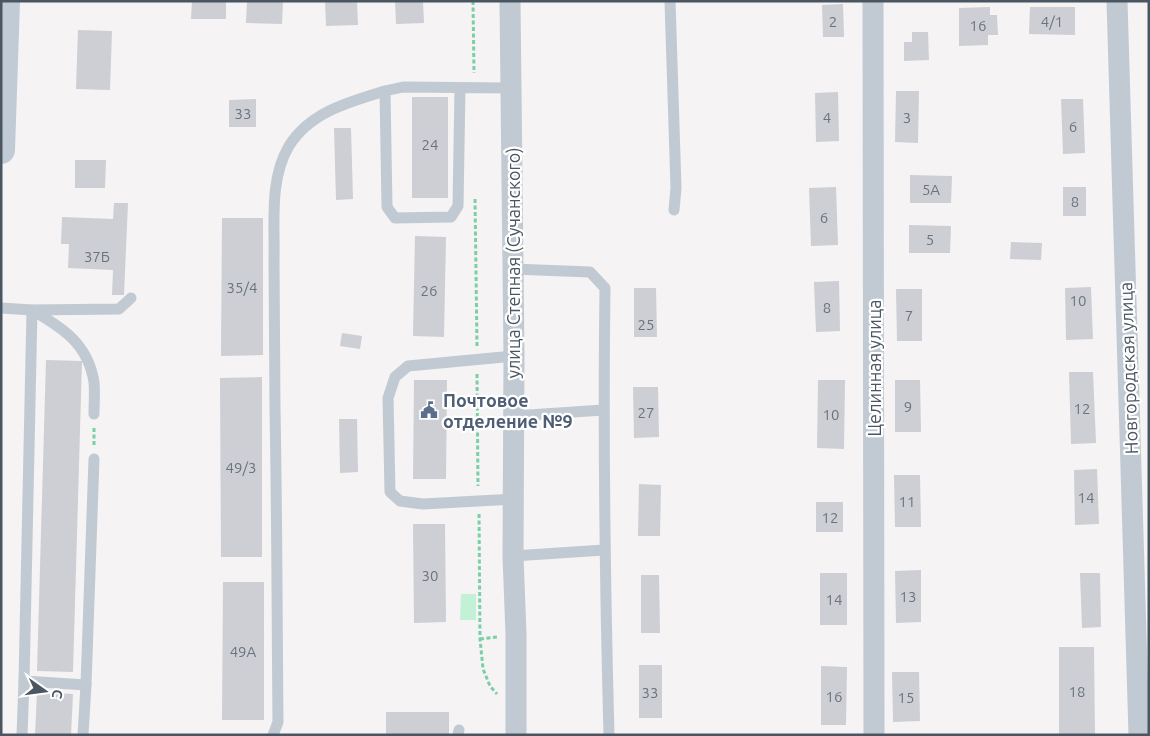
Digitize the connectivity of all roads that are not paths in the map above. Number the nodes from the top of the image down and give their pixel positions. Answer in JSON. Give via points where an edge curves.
{"nodes":[{"id":1,"x":6,"y":1,"type":"edge"},
{"id":2,"x":510,"y":1,"type":"edge"},
{"id":3,"x":670,"y":1,"type":"edge"},
{"id":4,"x":873,"y":1,"type":"edge"},
{"id":5,"x":1117,"y":1,"type":"edge"},
{"id":6,"x":460,"y":88,"type":"junction"},
{"id":7,"x":512,"y":88,"type":"junction"},
{"id":8,"x":384,"y":91,"type":"junction"},
{"id":9,"x":1,"y":150,"type":"edge"},
{"id":10,"x":674,"y":210,"type":"dead end"},
{"id":11,"x":513,"y":269,"type":"junction"},
{"id":12,"x":131,"y":298,"type":"dead end"},
{"id":13,"x":1,"y":308,"type":"edge"},
{"id":14,"x":32,"y":310,"type":"junction"},
{"id":15,"x":514,"y":356,"type":"junction"},
{"id":16,"x":603,"y":410,"type":"junction"},
{"id":17,"x":94,"y":414,"type":"road end"},
{"id":18,"x":514,"y":416,"type":"junction"},
{"id":19,"x":94,"y":458,"type":"road end"},
{"id":20,"x":514,"y":499,"type":"junction"},
{"id":21,"x":604,"y":550,"type":"junction"},
{"id":22,"x":513,"y":556,"type":"junction"},
{"id":23,"x":1141,"y":575,"type":"edge"},
{"id":24,"x":24,"y":681,"type":"junction"},
{"id":25,"x":86,"y":685,"type":"junction"},
{"id":26,"x":22,"y":735,"type":"edge"},
{"id":27,"x":83,"y":735,"type":"edge"},
{"id":28,"x":273,"y":735,"type":"edge"},
{"id":29,"x":516,"y":735,"type":"edge"},
{"id":30,"x":609,"y":735,"type":"edge"},
{"id":31,"x":874,"y":735,"type":"edge"},
{"id":32,"x":1139,"y":735,"type":"edge"}],
"edges":[{"from":1,"to":9,"type":"main road"},
{"from":2,"to":7,"type":"street","name":"улица Степная (Сучанского)"},
{"from":3,"to":10,"type":"lane"},
{"from":4,"to":31,"type":"street","name":"Целинная улица"},
{"from":5,"to":23,"type":"street","name":"Новгородская улица"},
{"from":6,"to":7,"type":"lane"},
{"from":6,"to":8,"type":"lane","via":[[403,87]]},
{"from":6,"to":8,"type":"lane","via":[[458,206],[451,216],[442,217],[395,218],[387,207]]},
{"from":7,"to":11,"type":"street","name":"улица Степная (Сучанского)"},
{"from":8,"to":28,"type":"lane","via":[[342,104],[320,115],[301,129],[279,166],[275,198],[274,285],[278,722]]},
{"from":11,"to":15,"type":"street","name":"улица Степная (Сучанского)"},
{"from":11,"to":16,"type":"lane","via":[[590,272],[605,288]]},
{"from":12,"to":14,"type":"lane","via":[[119,309]]},
{"from":13,"to":14,"type":"lane"},
{"from":14,"to":17,"type":"lane","via":[[60,326],[86,354],[94,382]]},
{"from":14,"to":24,"type":"lane"},
{"from":15,"to":18,"type":"street","name":"улица Степная (Сучанского)"},
{"from":15,"to":20,"type":"lane","via":[[408,366],[395,377],[388,398],[390,492],[400,501],[423,504]]},
{"from":16,"to":18,"type":"lane"},
{"from":16,"to":21,"type":"lane"},
{"from":18,"to":20,"type":"street","name":"улица Степная (Сучанского)"},
{"from":19,"to":25,"type":"lane"},
{"from":20,"to":22,"type":"street","name":"улица Степная (Сучанского)"},
{"from":21,"to":22,"type":"lane"},
{"from":21,"to":30,"type":"lane"},
{"from":22,"to":29,"type":"street","name":"улица Степная (Сучанского)"},
{"from":23,"to":32,"type":"street","name":"Новгородская улица"},
{"from":24,"to":25,"type":"lane"},
{"from":24,"to":26,"type":"lane"},
{"from":25,"to":27,"type":"lane"}]}
